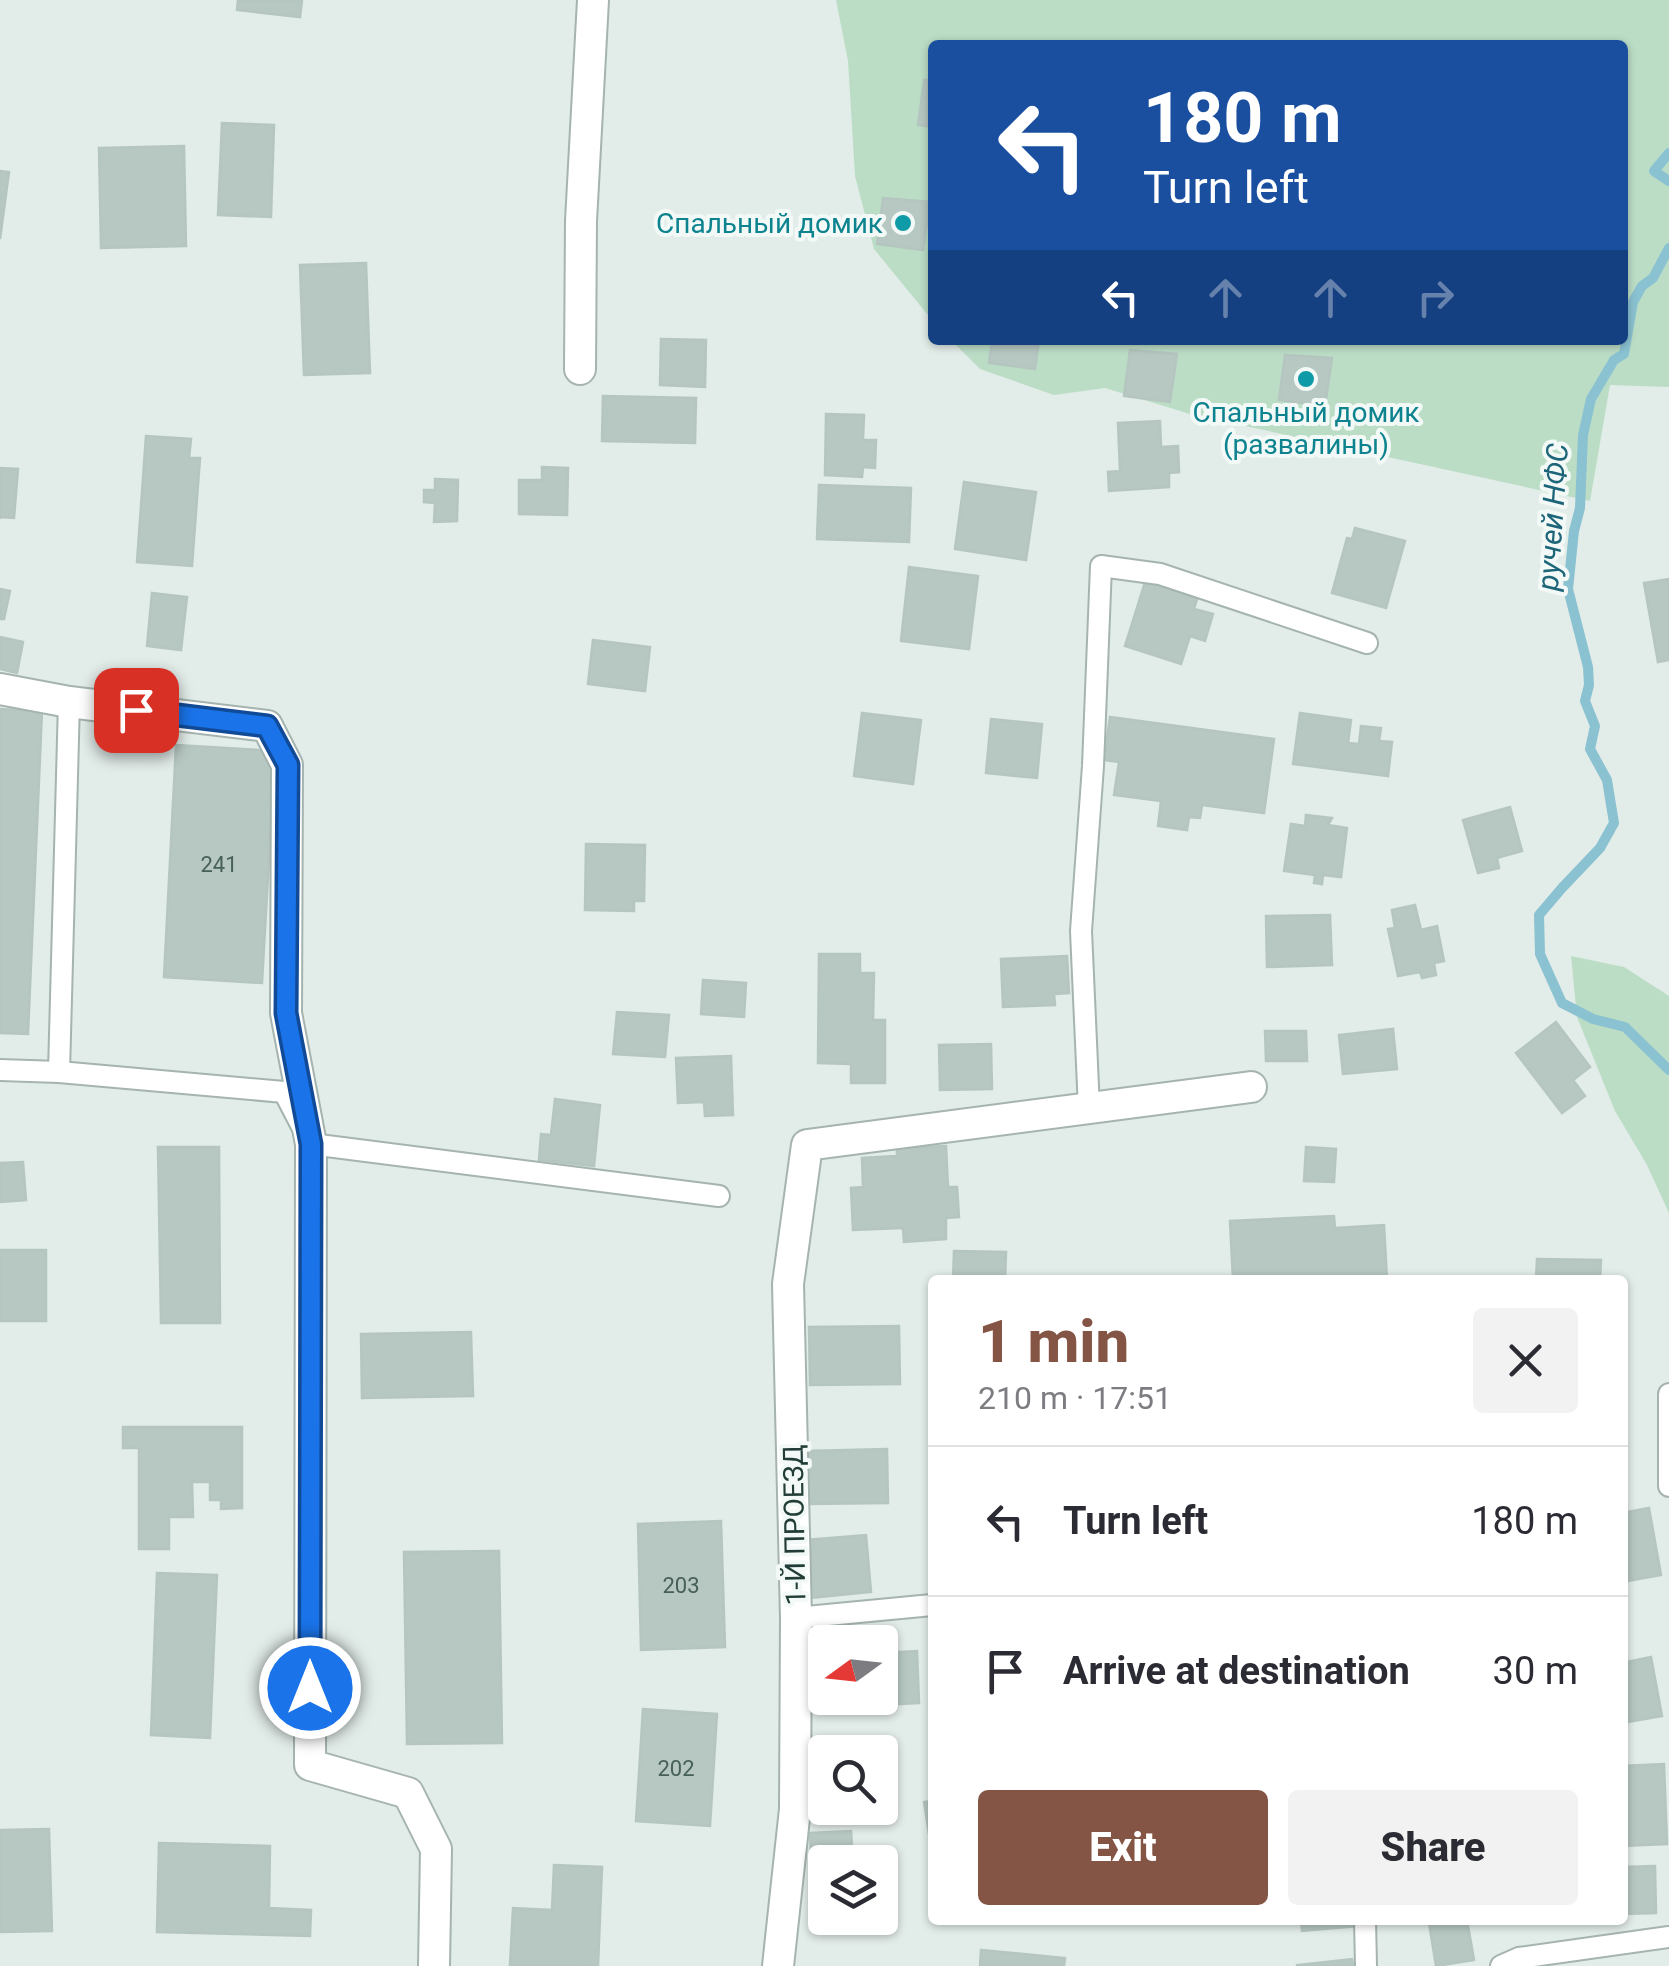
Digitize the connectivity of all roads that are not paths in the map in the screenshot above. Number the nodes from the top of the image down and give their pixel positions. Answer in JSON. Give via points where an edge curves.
{"nodes":[{"id":1,"x":593,"y":0,"type":"edge"},
{"id":2,"x":580,"y":369,"type":"dead end"},
{"id":3,"x":1368,"y":643,"type":"dead end"},
{"id":4,"x":0,"y":689,"type":"edge"},
{"id":5,"x":69,"y":702,"type":"junction"},
{"id":6,"x":0,"y":1070,"type":"edge"},
{"id":7,"x":59,"y":1072,"type":"junction"},
{"id":8,"x":1250,"y":1087,"type":"dead end"},
{"id":9,"x":1088,"y":1109,"type":"junction"},
{"id":10,"x":311,"y":1144,"type":"junction"},
{"id":11,"x":719,"y":1196,"type":"dead end"},
{"id":12,"x":1669,"y":1394,"type":"edge"},
{"id":13,"x":1669,"y":1486,"type":"edge"},
{"id":14,"x":928,"y":1605,"type":"edge"},
{"id":15,"x":796,"y":1618,"type":"junction"},
{"id":16,"x":1365,"y":1925,"type":"edge"},
{"id":17,"x":1669,"y":1937,"type":"edge"},
{"id":18,"x":434,"y":1966,"type":"edge"},
{"id":19,"x":778,"y":1966,"type":"edge"},
{"id":20,"x":1366,"y":1966,"type":"edge"},
{"id":21,"x":1501,"y":1966,"type":"edge"}],
"edges":[{"from":1,"to":2,"type":"street"},
{"from":3,"to":9,"type":"lane","via":[[1160,574],[1101,566],[1082,931]]},
{"from":4,"to":5,"type":"street"},
{"from":5,"to":7,"type":"lane"},
{"from":5,"to":10,"type":"street","via":[[267,726],[288,765],[286,1013]]},
{"from":6,"to":7,"type":"lane"},
{"from":7,"to":10,"type":"lane","via":[[284,1092]]},
{"from":8,"to":9,"type":"street"},
{"from":9,"to":15,"type":"street","name":"1-Й ПРОЕЗД","via":[[806,1145],[788,1284]]},
{"from":10,"to":11,"type":"lane"},
{"from":10,"to":18,"type":"street","via":[[310,1766],[408,1793],[436,1849]]},
{"from":12,"to":13,"type":"lane"},
{"from":14,"to":15,"type":"lane"},
{"from":15,"to":19,"type":"street","name":"1-Й ПРОЕЗД","via":[[795,1808]]},
{"from":16,"to":20,"type":"lane"},
{"from":17,"to":21,"type":"lane"}]}
